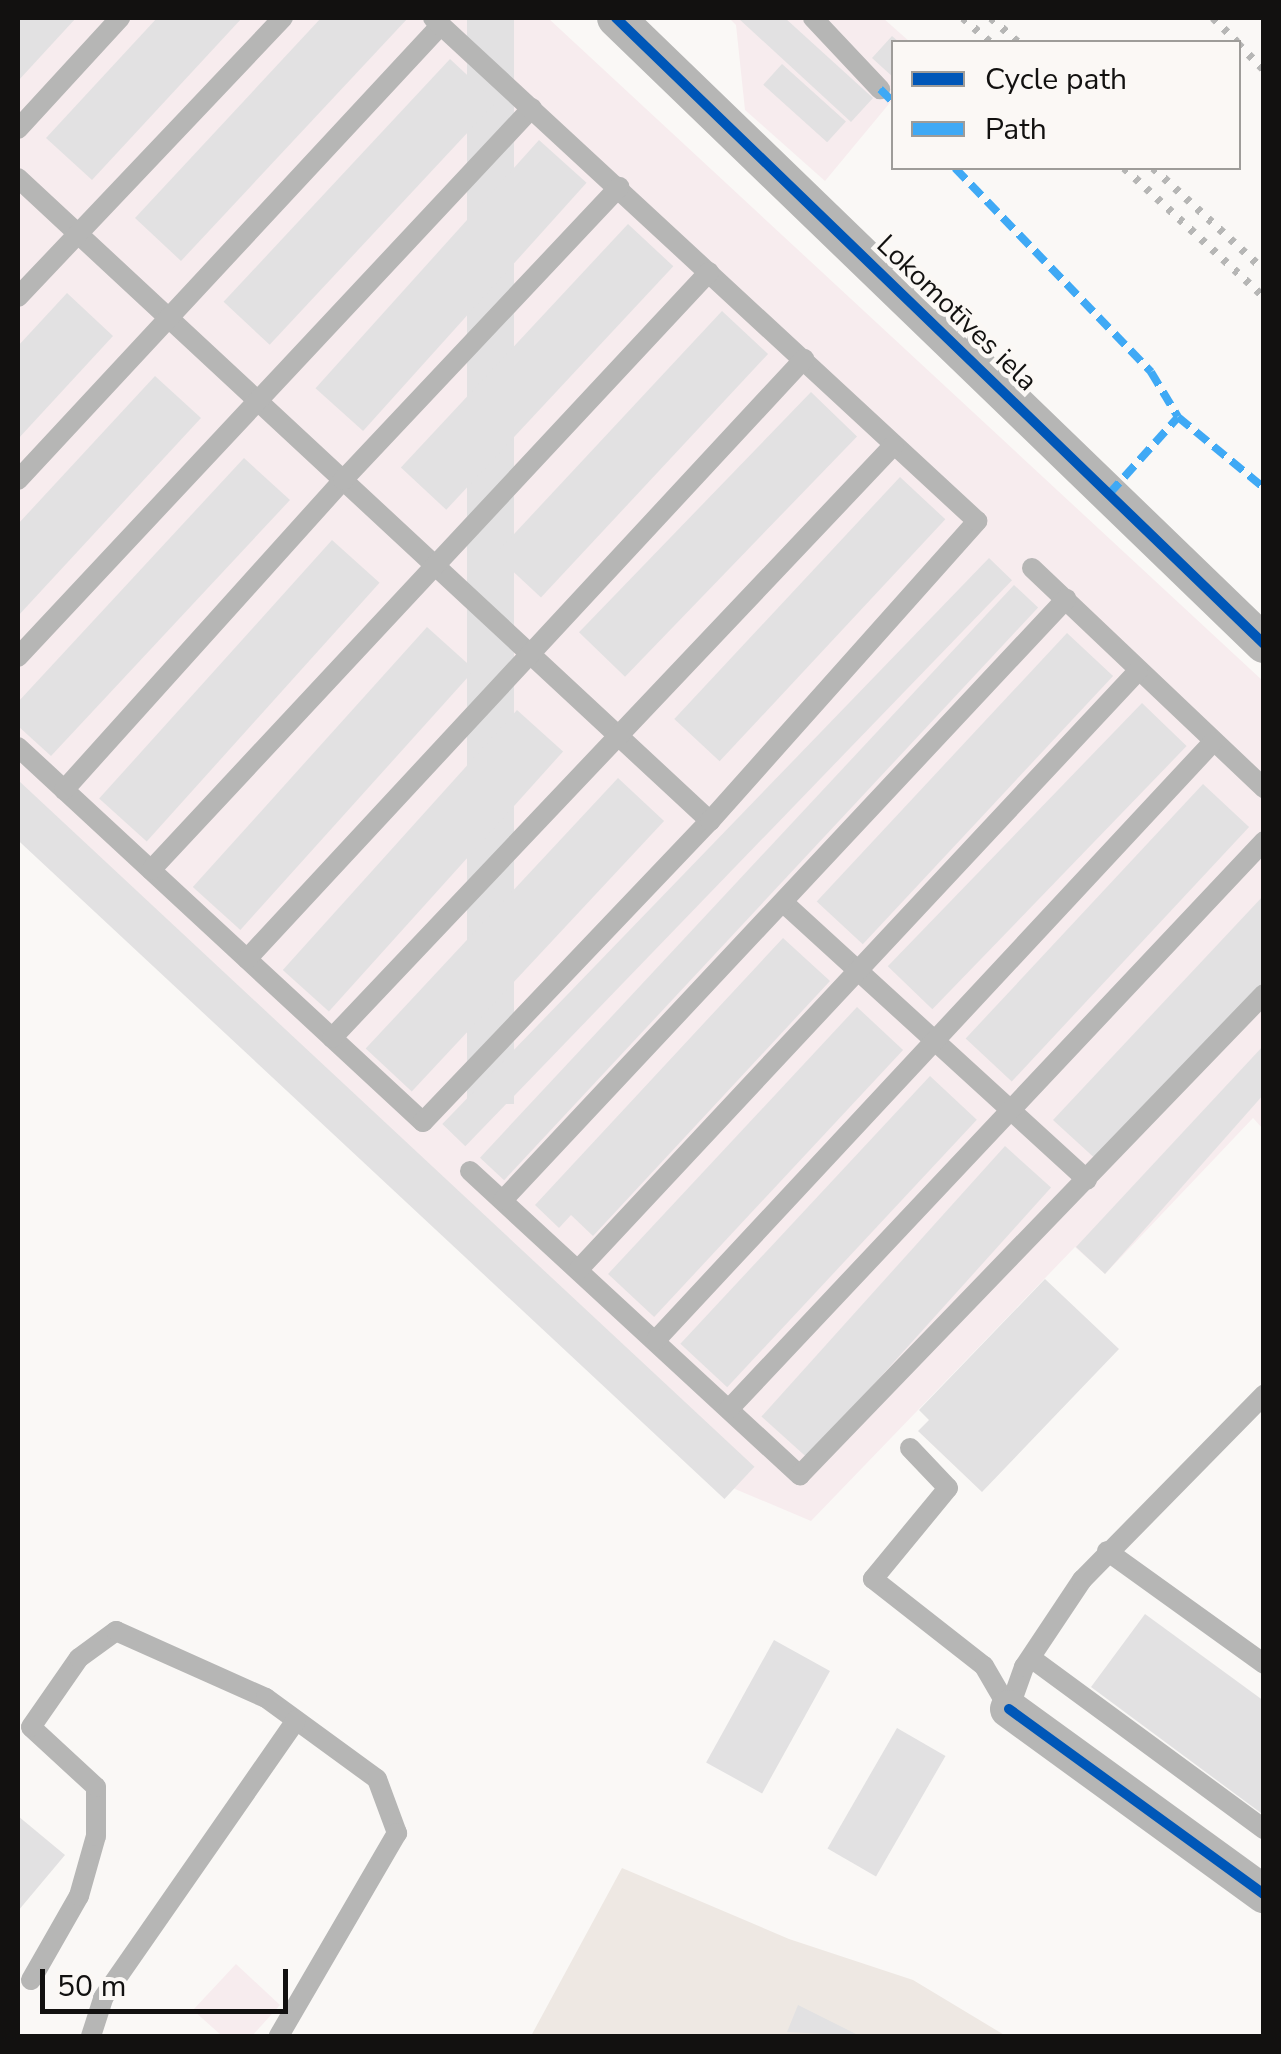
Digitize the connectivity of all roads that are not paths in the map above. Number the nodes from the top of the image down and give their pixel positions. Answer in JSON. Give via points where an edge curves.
{"nodes":[{"id":1,"x":120,"y":18,"type":"edge"},
{"id":2,"x":283,"y":18,"type":"edge"},
{"id":3,"x":616,"y":18,"type":"edge"},
{"id":4,"x":814,"y":18,"type":"edge"},
{"id":5,"x":437,"y":21,"type":"edge"},
{"id":6,"x":880,"y":89,"type":"dead end"},
{"id":7,"x":532,"y":108,"type":"junction"},
{"id":8,"x":18,"y":129,"type":"edge"},
{"id":9,"x":18,"y":178,"type":"edge"},
{"id":10,"x":619,"y":187,"type":"junction"},
{"id":11,"x":77,"y":233,"type":"junction"},
{"id":12,"x":709,"y":272,"type":"junction"},
{"id":13,"x":18,"y":297,"type":"edge"},
{"id":14,"x":172,"y":321,"type":"junction"},
{"id":15,"x":804,"y":359,"type":"junction"},
{"id":16,"x":256,"y":399,"type":"junction"},
{"id":17,"x":894,"y":445,"type":"junction"},
{"id":18,"x":18,"y":480,"type":"edge"},
{"id":19,"x":343,"y":480,"type":"junction"},
{"id":20,"x":432,"y":562,"type":"junction"},
{"id":21,"x":1032,"y":568,"type":"dead end"},
{"id":22,"x":1066,"y":599,"type":"junction"},
{"id":23,"x":1264,"y":644,"type":"edge"},
{"id":24,"x":531,"y":654,"type":"junction"},
{"id":25,"x":18,"y":658,"type":"edge"},
{"id":26,"x":1138,"y":671,"type":"junction"},
{"id":27,"x":616,"y":734,"type":"junction"},
{"id":28,"x":1213,"y":742,"type":"junction"},
{"id":29,"x":18,"y":746,"type":"edge"},
{"id":30,"x":1264,"y":788,"type":"edge"},
{"id":31,"x":64,"y":790,"type":"junction"},
{"id":32,"x":710,"y":821,"type":"junction"},
{"id":33,"x":1264,"y":841,"type":"edge"},
{"id":34,"x":152,"y":870,"type":"junction"},
{"id":35,"x":785,"y":904,"type":"junction"},
{"id":36,"x":247,"y":958,"type":"junction"},
{"id":37,"x":857,"y":972,"type":"junction"},
{"id":38,"x":1264,"y":994,"type":"edge"},
{"id":39,"x":332,"y":1038,"type":"junction"},
{"id":40,"x":934,"y":1041,"type":"junction"},
{"id":41,"x":1010,"y":1110,"type":"junction"},
{"id":42,"x":470,"y":1170,"type":"dead end"},
{"id":43,"x":1087,"y":1180,"type":"junction"},
{"id":44,"x":503,"y":1200,"type":"junction"},
{"id":45,"x":578,"y":1270,"type":"junction"},
{"id":46,"x":654,"y":1340,"type":"junction"},
{"id":47,"x":1264,"y":1395,"type":"edge"},
{"id":48,"x":728,"y":1408,"type":"junction"},
{"id":49,"x":910,"y":1448,"type":"dead end"},
{"id":50,"x":1106,"y":1551,"type":"junction"},
{"id":51,"x":1031,"y":1658,"type":"junction"},
{"id":52,"x":1264,"y":1664,"type":"edge"},
{"id":53,"x":1009,"y":1710,"type":"junction"},
{"id":54,"x":296,"y":1720,"type":"junction"},
{"id":55,"x":24,"y":1724,"type":"edge"},
{"id":56,"x":1264,"y":1829,"type":"edge"},
{"id":57,"x":1261,"y":1886,"type":"edge"},
{"id":58,"x":31,"y":1980,"type":"dead end"},
{"id":59,"x":91,"y":2036,"type":"edge"},
{"id":60,"x":279,"y":2036,"type":"edge"}],
"edges":[{"from":1,"to":8,"type":"lane"},
{"from":2,"to":11,"type":"lane"},
{"from":3,"to":23,"type":"street","name":"Lokomotīves iela"},
{"from":4,"to":6,"type":"lane"},
{"from":5,"to":7,"type":"lane"},
{"from":5,"to":14,"type":"lane"},
{"from":7,"to":10,"type":"lane"},
{"from":7,"to":16,"type":"lane"},
{"from":9,"to":11,"type":"lane"},
{"from":10,"to":12,"type":"lane"},
{"from":10,"to":19,"type":"lane"},
{"from":11,"to":13,"type":"lane"},
{"from":11,"to":14,"type":"lane"},
{"from":12,"to":15,"type":"lane"},
{"from":12,"to":20,"type":"lane"},
{"from":14,"to":16,"type":"lane"},
{"from":14,"to":18,"type":"lane"},
{"from":15,"to":17,"type":"lane"},
{"from":15,"to":24,"type":"lane"},
{"from":16,"to":19,"type":"lane"},
{"from":16,"to":25,"type":"lane"},
{"from":17,"to":27,"type":"lane"},
{"from":17,"to":32,"type":"lane","via":[[977,521]]},
{"from":19,"to":20,"type":"lane"},
{"from":19,"to":31,"type":"lane"},
{"from":20,"to":24,"type":"lane"},
{"from":20,"to":34,"type":"lane"},
{"from":21,"to":22,"type":"lane"},
{"from":22,"to":26,"type":"lane"},
{"from":22,"to":35,"type":"lane"},
{"from":24,"to":27,"type":"lane"},
{"from":24,"to":36,"type":"lane"},
{"from":26,"to":28,"type":"lane"},
{"from":26,"to":37,"type":"lane"},
{"from":27,"to":32,"type":"lane"},
{"from":27,"to":39,"type":"lane"},
{"from":28,"to":30,"type":"lane"},
{"from":28,"to":40,"type":"lane"},
{"from":29,"to":31,"type":"lane"},
{"from":31,"to":34,"type":"lane"},
{"from":32,"to":39,"type":"lane","via":[[424,1122]]},
{"from":33,"to":41,"type":"lane"},
{"from":34,"to":36,"type":"lane"},
{"from":35,"to":37,"type":"lane"},
{"from":35,"to":44,"type":"lane"},
{"from":36,"to":39,"type":"lane"},
{"from":37,"to":40,"type":"lane"},
{"from":37,"to":45,"type":"lane"},
{"from":38,"to":43,"type":"lane"},
{"from":40,"to":41,"type":"lane"},
{"from":40,"to":46,"type":"lane"},
{"from":41,"to":43,"type":"lane"},
{"from":41,"to":48,"type":"lane"},
{"from":42,"to":44,"type":"lane"},
{"from":43,"to":48,"type":"lane","via":[[800,1475]]},
{"from":44,"to":45,"type":"lane"},
{"from":45,"to":46,"type":"lane"},
{"from":46,"to":48,"type":"lane"},
{"from":47,"to":50,"type":"lane"},
{"from":49,"to":53,"type":"lane","via":[[948,1488],[873,1579],[984,1666]]},
{"from":50,"to":51,"type":"lane"},
{"from":50,"to":52,"type":"lane"},
{"from":51,"to":53,"type":"lane"},
{"from":51,"to":56,"type":"lane"},
{"from":53,"to":57,"type":"street"},
{"from":54,"to":55,"type":"lane","via":[[266,1698],[116,1631],[79,1658]]},
{"from":54,"to":59,"type":"lane","via":[[103,1998]]},
{"from":54,"to":60,"type":"lane","via":[[377,1779],[397,1833]]},
{"from":55,"to":58,"type":"lane","via":[[96,1787],[96,1836],[79,1896]]}]}
